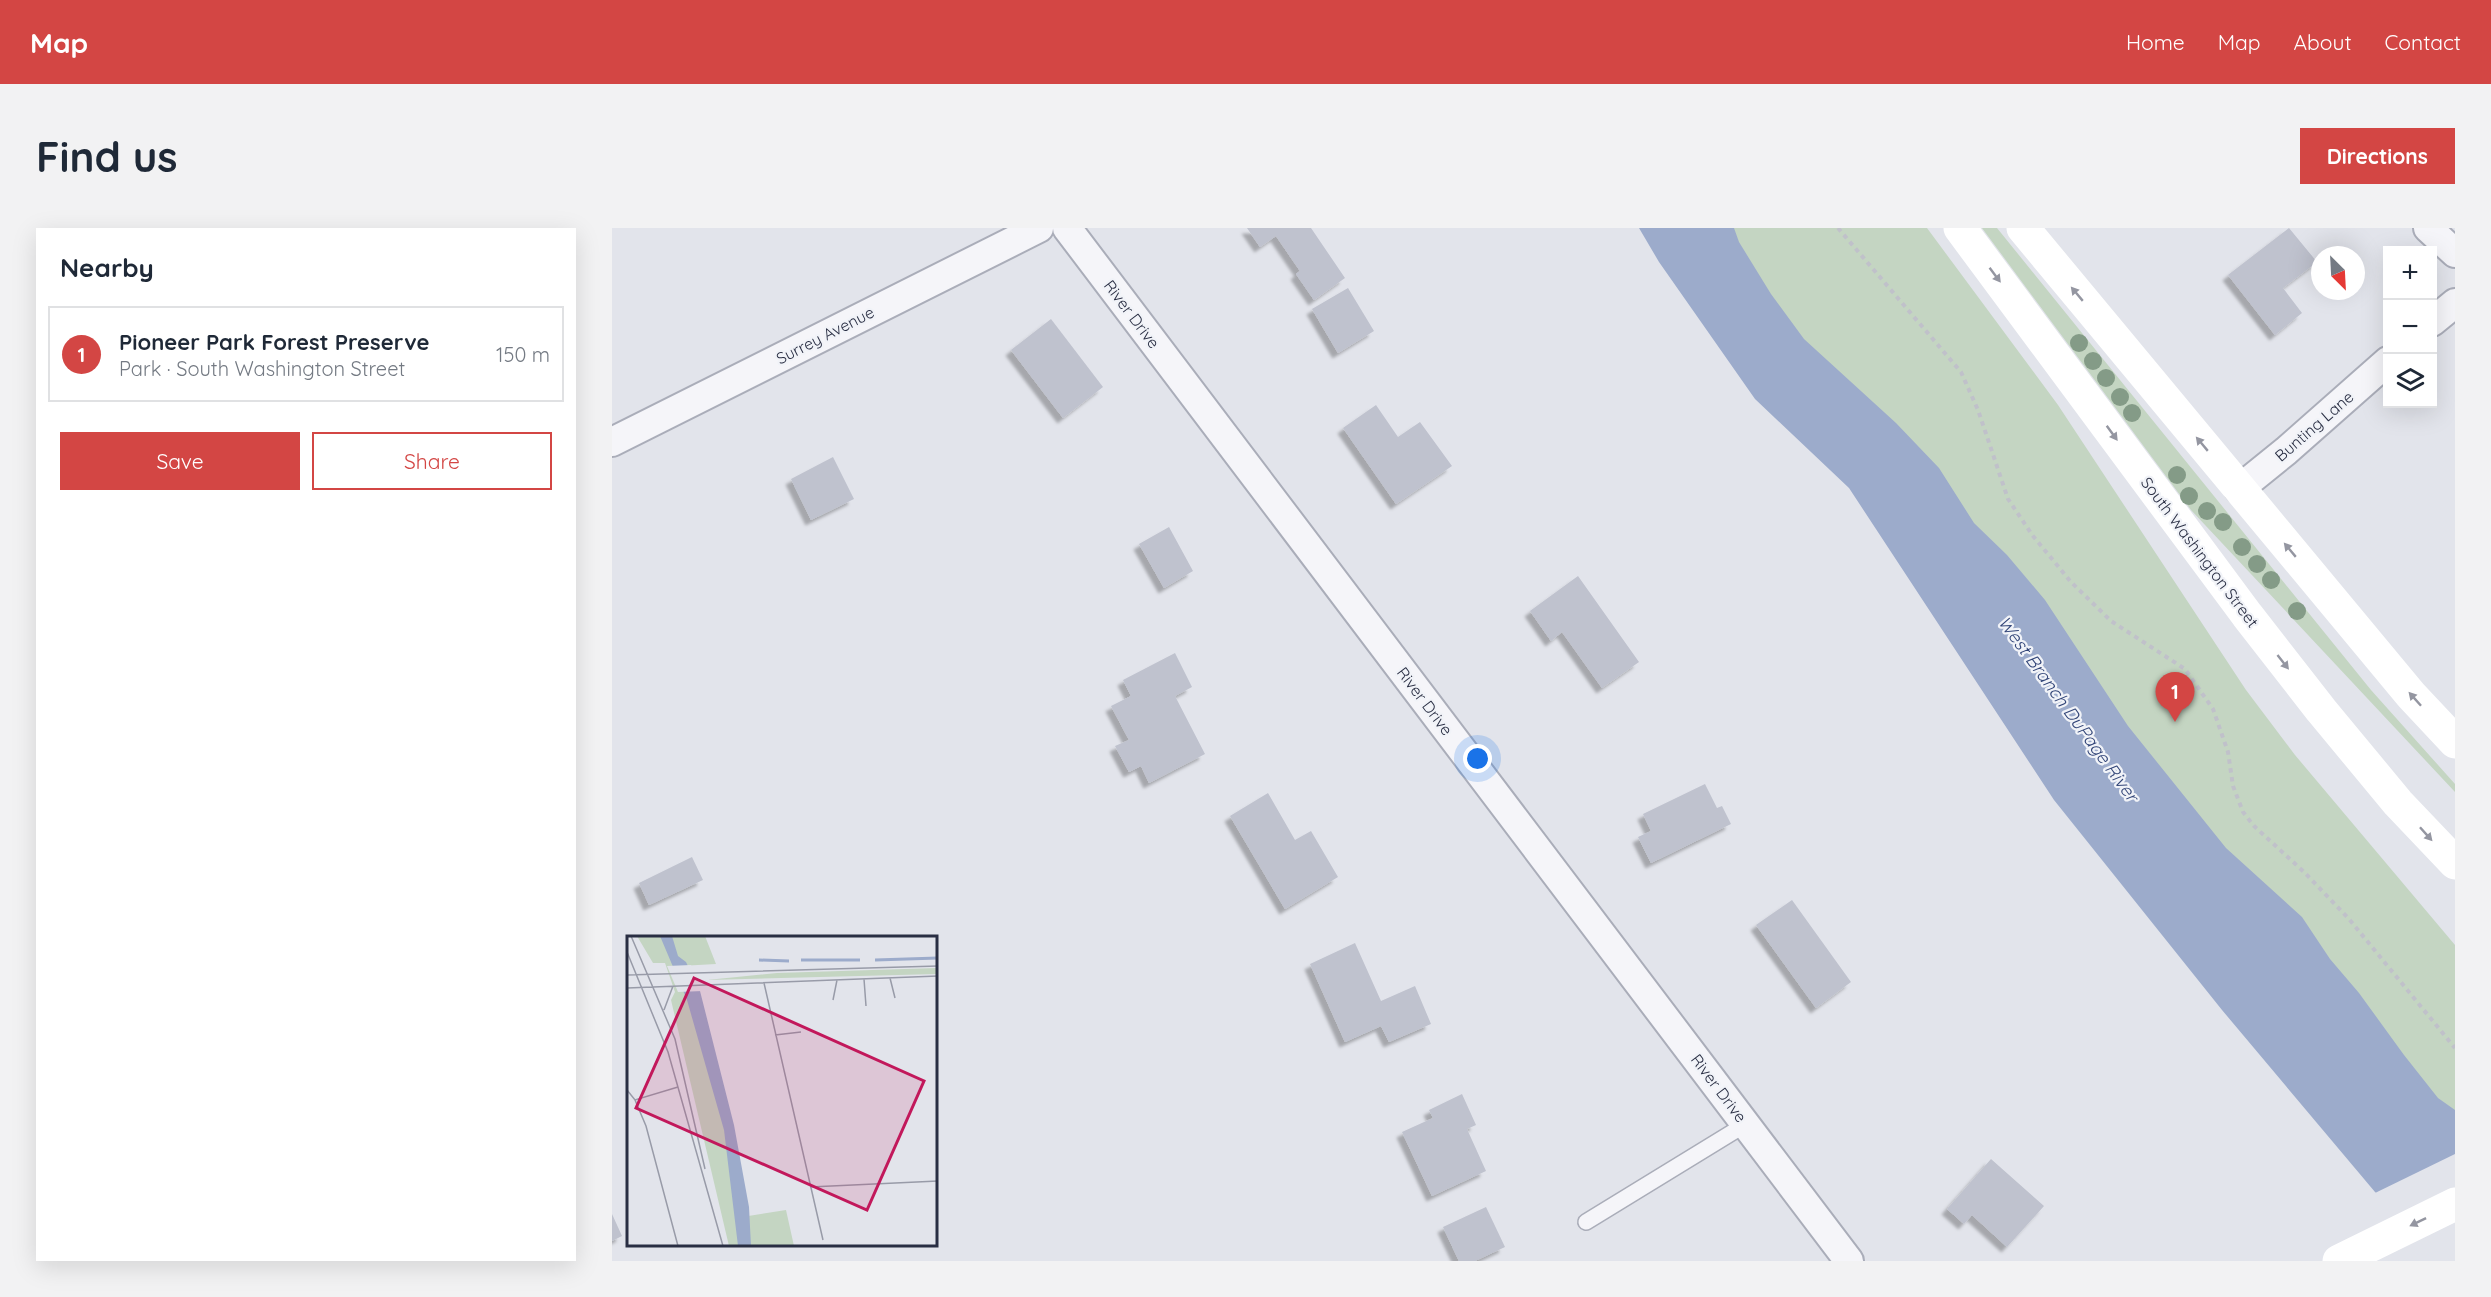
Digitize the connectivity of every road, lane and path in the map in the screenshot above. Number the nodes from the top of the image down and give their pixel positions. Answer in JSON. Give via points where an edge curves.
{"nodes":[{"id":1,"x":1039,"y":228,"type":"edge"},
{"id":2,"x":1067,"y":228,"type":"edge"},
{"id":3,"x":1838,"y":228,"type":"edge"},
{"id":4,"x":1960,"y":228,"type":"edge"},
{"id":5,"x":2023,"y":228,"type":"edge"},
{"id":6,"x":2428,"y":228,"type":"edge"},
{"id":7,"x":2455,"y":253,"type":"edge"},
{"id":8,"x":2455,"y":303,"type":"edge"},
{"id":9,"x":2437,"y":319,"type":"edge"},
{"id":10,"x":2383,"y":365,"type":"edge"},
{"id":11,"x":612,"y":442,"type":"edge"},
{"id":12,"x":2239,"y":489,"type":"junction"},
{"id":13,"x":2455,"y":742,"type":"edge"},
{"id":14,"x":2455,"y":863,"type":"edge"},
{"id":15,"x":2455,"y":1048,"type":"edge"},
{"id":16,"x":1746,"y":1124,"type":"junction"},
{"id":17,"x":2455,"y":1204,"type":"edge"},
{"id":18,"x":1586,"y":1222,"type":"dead end"},
{"id":19,"x":1849,"y":1261,"type":"edge"},
{"id":20,"x":2339,"y":1261,"type":"edge"}],
"edges":[{"from":1,"to":11,"type":"street","name":"Surrey Avenue"},
{"from":2,"to":16,"type":"street","name":"River Drive"},
{"from":3,"to":15,"type":"path","via":[[1961,372],[2008,499],[2033,536],[2071,582],[2111,621],[2186,669],[2212,709],[2243,812],[2349,919]]},
{"from":4,"to":14,"type":"main road","name":"South Washington Street","one_way":true,"via":[[2307,693],[2398,803]]},
{"from":12,"to":5,"type":"main road","one_way":true},
{"from":6,"to":7,"type":"street"},
{"from":8,"to":9,"type":"street"},
{"from":10,"to":12,"type":"street","name":"Bunting Lane"},
{"from":13,"to":12,"type":"main road","one_way":true},
{"from":16,"to":18,"type":"lane"},
{"from":16,"to":19,"type":"street","name":"River Drive"},
{"from":17,"to":20,"type":"main road","one_way":true}]}
